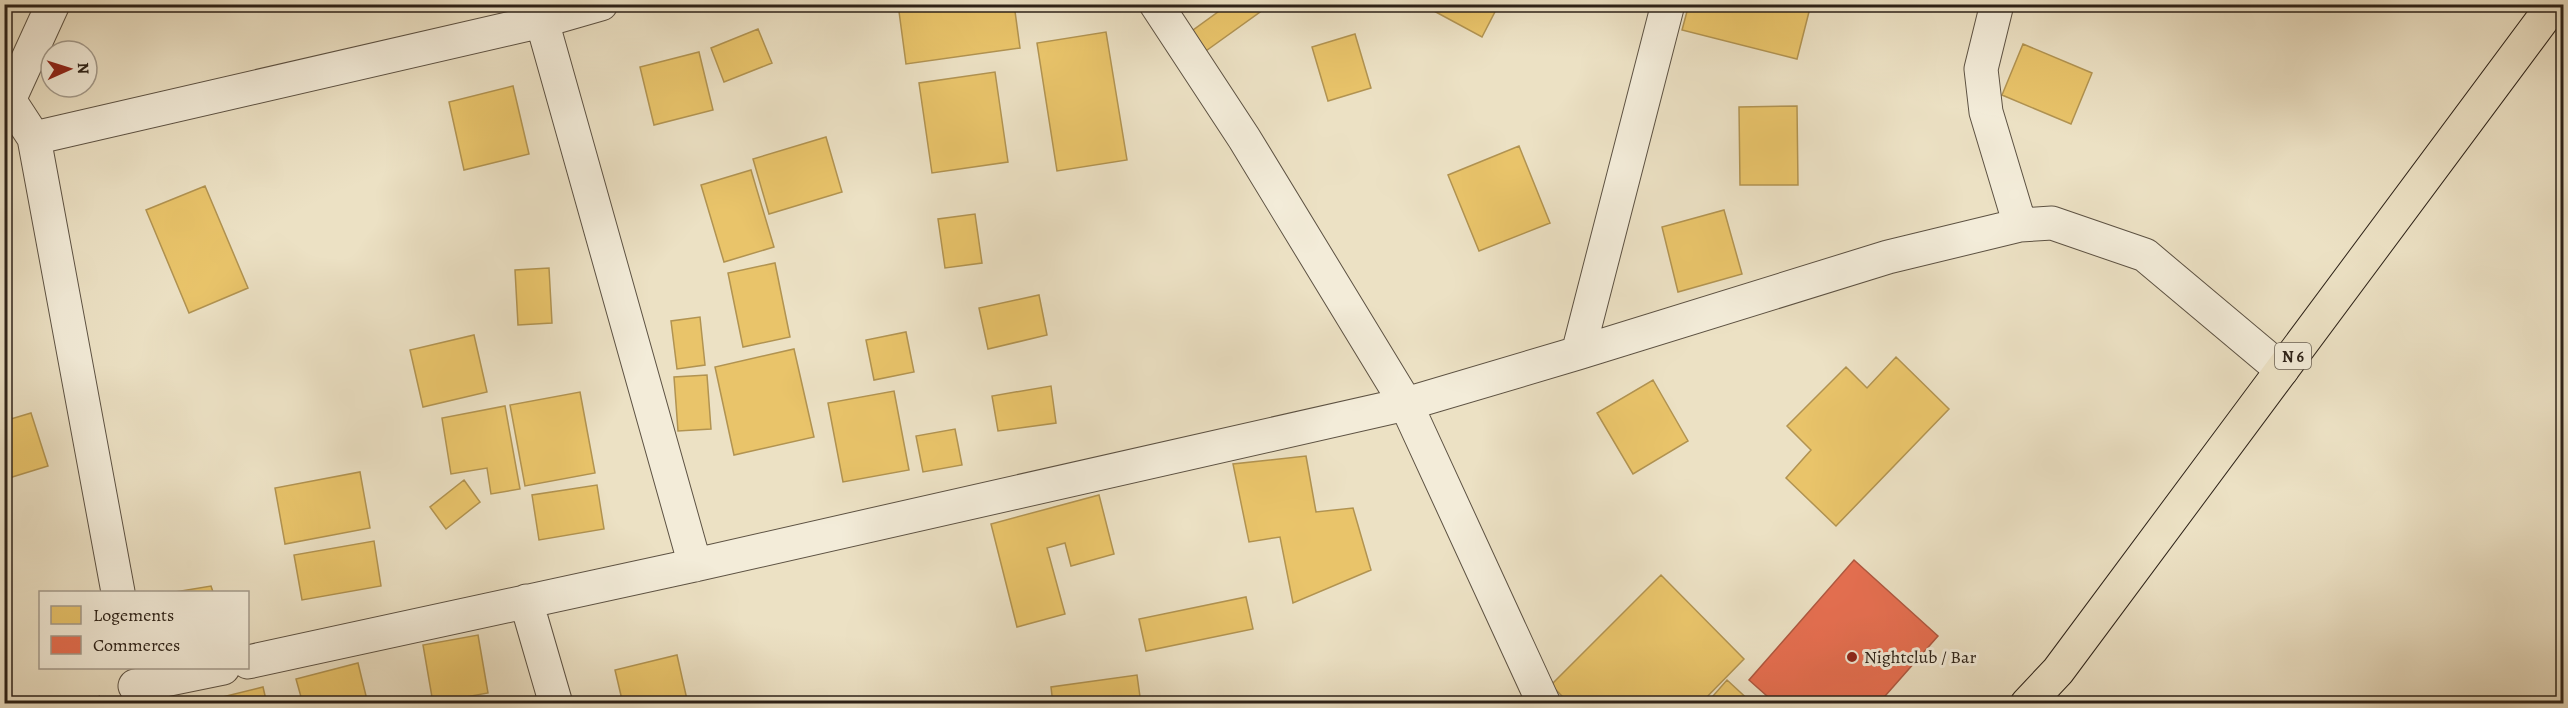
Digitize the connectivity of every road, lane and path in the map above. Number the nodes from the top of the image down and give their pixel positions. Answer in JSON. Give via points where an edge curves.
{"nodes":[{"id":1,"x":53,"y":4,"type":"edge"},
{"id":2,"x":601,"y":4,"type":"edge"},
{"id":3,"x":1156,"y":4,"type":"edge"},
{"id":4,"x":1668,"y":4,"type":"edge"},
{"id":5,"x":1997,"y":4,"type":"edge"},
{"id":6,"x":2554,"y":4,"type":"edge"},
{"id":7,"x":538,"y":13,"type":"edge"},
{"id":8,"x":7,"y":95,"type":"edge"},
{"id":9,"x":34,"y":138,"type":"junction"},
{"id":10,"x":2020,"y":225,"type":"junction"},
{"id":11,"x":1578,"y":354,"type":"junction"},
{"id":12,"x":2282,"y":370,"type":"junction"},
{"id":13,"x":1406,"y":404,"type":"junction"},
{"id":14,"x":695,"y":565,"type":"junction"},
{"id":15,"x":118,"y":591,"type":"edge"},
{"id":16,"x":526,"y":602,"type":"junction"},
{"id":17,"x":249,"y":662,"type":"edge"},
{"id":18,"x":218,"y":669,"type":"edge"},
{"id":19,"x":135,"y":686,"type":"edge"},
{"id":20,"x":556,"y":704,"type":"edge"},
{"id":21,"x":1544,"y":704,"type":"edge"},
{"id":22,"x":2027,"y":704,"type":"edge"}],
"edges":[{"from":1,"to":8,"type":"street"},
{"from":2,"to":7,"type":"street"},
{"from":3,"to":13,"type":"street","via":[[1244,138]]},
{"from":4,"to":11,"type":"street"},
{"from":5,"to":10,"type":"street","via":[[1981,69],[1986,112]]},
{"from":6,"to":12,"type":"main road","number":"N 6"},
{"from":7,"to":9,"type":"street"},
{"from":7,"to":14,"type":"street"},
{"from":8,"to":9,"type":"street"},
{"from":9,"to":15,"type":"street"},
{"from":10,"to":11,"type":"street","via":[[1888,257]]},
{"from":10,"to":12,"type":"street","via":[[2052,223],[2145,255]]},
{"from":11,"to":13,"type":"street"},
{"from":12,"to":22,"type":"main road","number":"N 6","via":[[2058,671]]},
{"from":13,"to":14,"type":"street"},
{"from":13,"to":21,"type":"street"},
{"from":14,"to":16,"type":"street"},
{"from":16,"to":17,"type":"street"},
{"from":16,"to":20,"type":"street"},
{"from":18,"to":19,"type":"street"}]}
